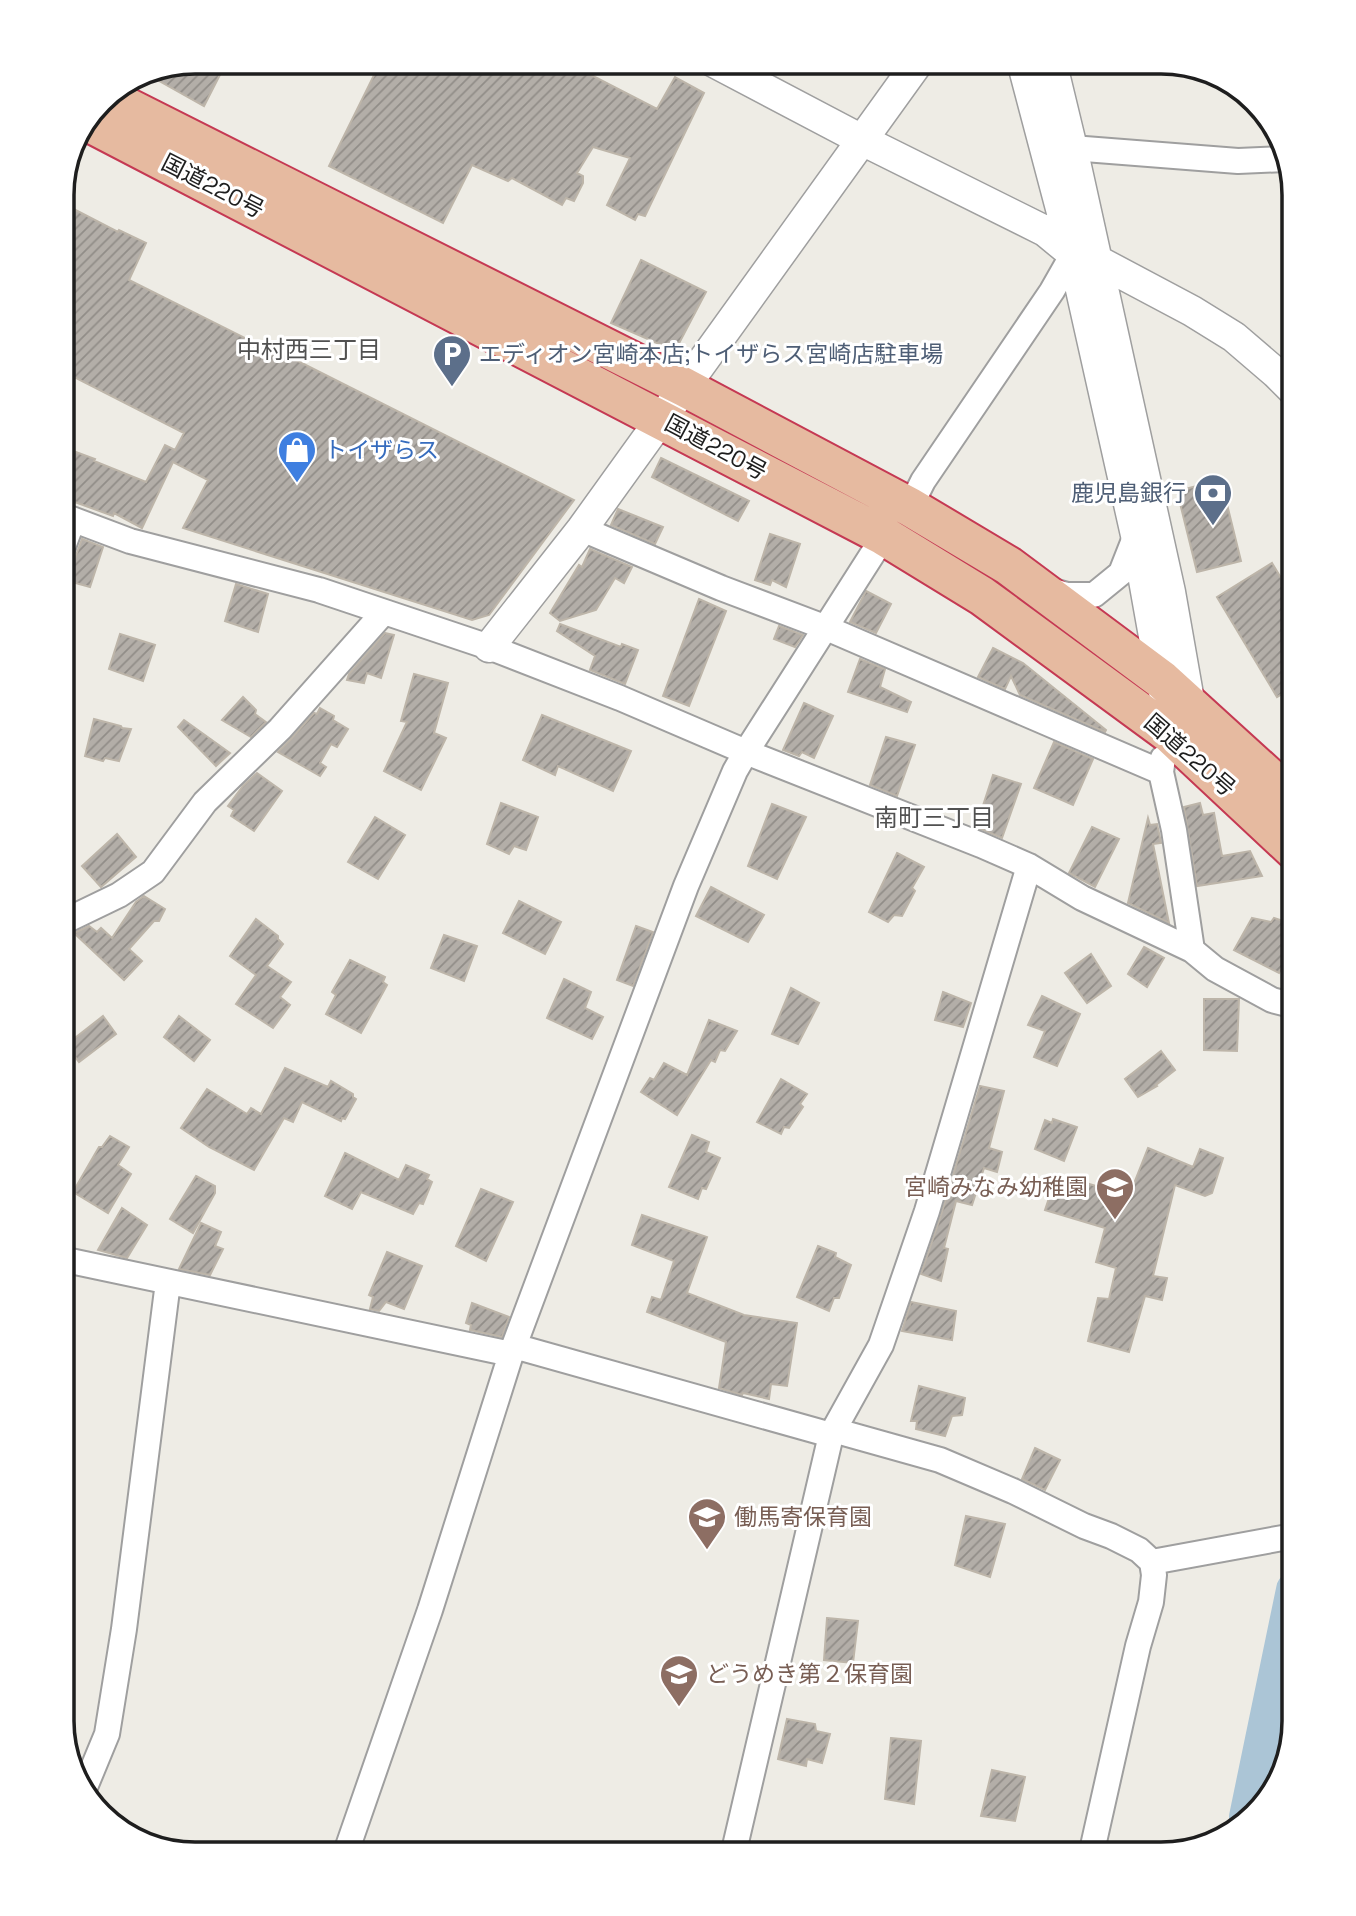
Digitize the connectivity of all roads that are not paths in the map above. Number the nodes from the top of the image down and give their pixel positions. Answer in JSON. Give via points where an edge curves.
{"nodes":[{"id":1,"x":736,"y":74,"type":"edge"},
{"id":2,"x":910,"y":74,"type":"edge"},
{"id":3,"x":1025,"y":74,"type":"edge"},
{"id":4,"x":1054,"y":74,"type":"edge"},
{"id":5,"x":117,"y":102,"type":"edge"},
{"id":6,"x":95,"y":126,"type":"edge"},
{"id":7,"x":862,"y":141,"type":"junction"},
{"id":8,"x":1072,"y":148,"type":"junction"},
{"id":9,"x":1277,"y":159,"type":"edge"},
{"id":10,"x":1084,"y":257,"type":"junction"},
{"id":11,"x":1282,"y":379,"type":"edge"},
{"id":12,"x":684,"y":387,"type":"junction"},
{"id":13,"x":662,"y":419,"type":"junction"},
{"id":14,"x":910,"y":507,"type":"junction"},
{"id":15,"x":74,"y":520,"type":"edge"},
{"id":16,"x":582,"y":529,"type":"junction"},
{"id":17,"x":1136,"y":535,"type":"junction"},
{"id":18,"x":884,"y":536,"type":"junction"},
{"id":19,"x":1036,"y":586,"type":"junction"},
{"id":20,"x":384,"y":612,"type":"junction"},
{"id":21,"x":824,"y":628,"type":"junction"},
{"id":22,"x":489,"y":647,"type":"junction"},
{"id":23,"x":1162,"y":680,"type":"junction"},
{"id":24,"x":1180,"y":720,"type":"junction"},
{"id":25,"x":746,"y":752,"type":"junction"},
{"id":26,"x":1161,"y":772,"type":"junction"},
{"id":27,"x":1282,"y":792,"type":"edge"},
{"id":28,"x":1282,"y":836,"type":"edge"},
{"id":29,"x":1029,"y":866,"type":"junction"},
{"id":30,"x":74,"y":917,"type":"edge"},
{"id":31,"x":1192,"y":950,"type":"junction"},
{"id":32,"x":1282,"y":1003,"type":"edge"},
{"id":33,"x":74,"y":1262,"type":"edge"},
{"id":34,"x":168,"y":1282,"type":"junction"},
{"id":35,"x":513,"y":1350,"type":"junction"},
{"id":36,"x":832,"y":1432,"type":"junction"},
{"id":37,"x":1282,"y":1538,"type":"edge"},
{"id":38,"x":1152,"y":1562,"type":"junction"},
{"id":39,"x":88,"y":1779,"type":"edge"},
{"id":40,"x":349,"y":1842,"type":"edge"},
{"id":41,"x":736,"y":1842,"type":"edge"},
{"id":42,"x":1094,"y":1842,"type":"edge"}],
"edges":[{"from":1,"to":7,"type":"street"},
{"from":2,"to":7,"type":"street"},
{"from":3,"to":10,"type":"street"},
{"from":4,"to":8,"type":"street"},
{"from":5,"to":12,"type":"highway","name":"国道220号"},
{"from":6,"to":13,"type":"highway","name":"国道220号"},
{"from":7,"to":10,"type":"street","via":[[1045,231]]},
{"from":7,"to":12,"type":"street"},
{"from":8,"to":9,"type":"street"},
{"from":8,"to":10,"type":"street"},
{"from":10,"to":11,"type":"street","via":[[1192,311],[1234,337]]},
{"from":10,"to":14,"type":"street","via":[[1052,291]]},
{"from":10,"to":17,"type":"street"},
{"from":10,"to":24,"type":"street","via":[[1170,592]]},
{"from":12,"to":13,"type":"street"},
{"from":12,"to":14,"type":"highway","name":"国道220号"},
{"from":13,"to":16,"type":"street"},
{"from":13,"to":18,"type":"highway","name":"国道220号"},
{"from":14,"to":19,"type":"highway","name":"国道220号"},
{"from":15,"to":20,"type":"street","via":[[130,541],[319,590]]},
{"from":16,"to":21,"type":"street"},
{"from":16,"to":22,"type":"street"},
{"from":17,"to":19,"type":"street","via":[[1121,573],[1094,595],[1067,595]]},
{"from":17,"to":23,"type":"street"},
{"from":18,"to":21,"type":"street"},
{"from":18,"to":24,"type":"highway","name":"国道220号"},
{"from":19,"to":23,"type":"highway","name":"国道220号"},
{"from":20,"to":22,"type":"street"},
{"from":20,"to":30,"type":"street","via":[[280,729],[205,802],[153,872]]},
{"from":21,"to":25,"type":"street"},
{"from":21,"to":26,"type":"street"},
{"from":22,"to":25,"type":"street"},
{"from":23,"to":24,"type":"highway","name":"国道220号"},
{"from":24,"to":26,"type":"street"},
{"from":24,"to":27,"type":"highway","name":"国道220号"},
{"from":24,"to":28,"type":"highway","name":"国道220号"},
{"from":25,"to":29,"type":"street"},
{"from":25,"to":35,"type":"street","via":[[686,886]]},
{"from":26,"to":31,"type":"street"},
{"from":29,"to":31,"type":"street","via":[[1082,898]]},
{"from":29,"to":36,"type":"street","via":[[927,1211],[881,1345]]},
{"from":31,"to":32,"type":"street","via":[[1215,969]]},
{"from":33,"to":34,"type":"street"},
{"from":34,"to":35,"type":"street"},
{"from":34,"to":39,"type":"street","via":[[124,1629],[107,1734]]},
{"from":35,"to":36,"type":"street"},
{"from":35,"to":40,"type":"street"},
{"from":36,"to":38,"type":"street","via":[[940,1460],[1120,1540]]},
{"from":36,"to":41,"type":"street"},
{"from":37,"to":38,"type":"street"},
{"from":38,"to":42,"type":"street","via":[[1151,1602]]}]}
